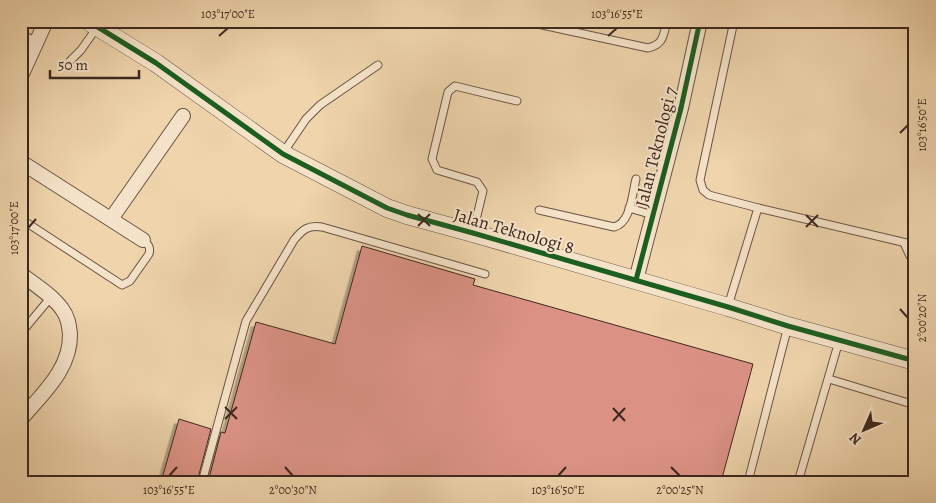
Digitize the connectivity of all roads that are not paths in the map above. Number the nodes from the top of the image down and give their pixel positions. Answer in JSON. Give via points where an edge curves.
{"nodes":[{"id":1,"x":46,"y":21,"type":"edge"},
{"id":2,"x":524,"y":21,"type":"edge"},
{"id":3,"x":667,"y":21,"type":"edge"},
{"id":4,"x":700,"y":21,"type":"edge"},
{"id":5,"x":734,"y":21,"type":"edge"},
{"id":6,"x":93,"y":24,"type":"edge"},
{"id":7,"x":21,"y":38,"type":"edge"},
{"id":8,"x":35,"y":45,"type":"junction"},
{"id":9,"x":67,"y":64,"type":"dead end"},
{"id":10,"x":378,"y":65,"type":"dead end"},
{"id":11,"x":21,"y":76,"type":"edge"},
{"id":12,"x":517,"y":100,"type":"dead end"},
{"id":13,"x":184,"y":116,"type":"dead end"},
{"id":14,"x":283,"y":154,"type":"junction"},
{"id":15,"x":21,"y":162,"type":"edge"},
{"id":16,"x":636,"y":179,"type":"dead end"},
{"id":17,"x":629,"y":208,"type":"junction"},
{"id":18,"x":758,"y":208,"type":"junction"},
{"id":19,"x":539,"y":210,"type":"dead end"},
{"id":20,"x":653,"y":215,"type":"junction"},
{"id":21,"x":21,"y":219,"type":"edge"},
{"id":22,"x":112,"y":219,"type":"junction"},
{"id":23,"x":473,"y":233,"type":"junction"},
{"id":24,"x":143,"y":240,"type":"joint"},
{"id":25,"x":904,"y":243,"type":"junction"},
{"id":26,"x":915,"y":246,"type":"edge"},
{"id":27,"x":915,"y":261,"type":"edge"},
{"id":28,"x":21,"y":274,"type":"edge"},
{"id":29,"x":485,"y":274,"type":"dead end"},
{"id":30,"x":636,"y":280,"type":"junction"},
{"id":31,"x":51,"y":297,"type":"junction"},
{"id":32,"x":728,"y":306,"type":"junction"},
{"id":33,"x":788,"y":326,"type":"junction"},
{"id":34,"x":21,"y":333,"type":"edge"},
{"id":35,"x":839,"y":341,"type":"junction"},
{"id":36,"x":915,"y":361,"type":"edge"},
{"id":37,"x":829,"y":379,"type":"junction"},
{"id":38,"x":915,"y":405,"type":"edge"},
{"id":39,"x":21,"y":419,"type":"edge"},
{"id":40,"x":202,"y":482,"type":"edge"},
{"id":41,"x":748,"y":482,"type":"edge"},
{"id":42,"x":798,"y":482,"type":"edge"}],
"edges":[{"from":1,"to":8,"type":"street"},
{"from":2,"to":3,"type":"lane","via":[[648,48],[657,46],[662,40]]},
{"from":4,"to":20,"type":"street","name":"Jalan Teknologi 7"},
{"from":5,"to":18,"type":"lane","via":[[700,180],[703,190],[709,195]]},
{"from":6,"to":9,"type":"lane","via":[[81,50]]},
{"from":6,"to":14,"type":"street","name":"Jalan Teknologi 8","via":[[156,63]]},
{"from":7,"to":8,"type":"street"},
{"from":8,"to":11,"type":"street"},
{"from":10,"to":14,"type":"lane","via":[[320,105],[306,119]]},
{"from":12,"to":23,"type":"lane","via":[[455,86],[448,92],[432,159],[437,170],[478,182],[481,186],[483,191]]},
{"from":13,"to":22,"type":"street"},
{"from":14,"to":23,"type":"street","name":"Jalan Teknologi 8","via":[[387,208]]},
{"from":15,"to":22,"type":"street"},
{"from":16,"to":17,"type":"lane"},
{"from":17,"to":19,"type":"lane","via":[[626,220],[614,227]]},
{"from":17,"to":20,"type":"lane"},
{"from":18,"to":25,"type":"lane"},
{"from":18,"to":32,"type":"lane"},
{"from":20,"to":30,"type":"street","name":"Jalan Teknologi 7"},
{"from":21,"to":24,"type":"lane","via":[[122,285],[130,281],[150,250]]},
{"from":22,"to":24,"type":"street"},
{"from":23,"to":30,"type":"street","name":"Jalan Teknologi 8"},
{"from":25,"to":26,"type":"lane"},
{"from":25,"to":27,"type":"lane"},
{"from":28,"to":31,"type":"street"},
{"from":29,"to":40,"type":"lane","via":[[322,227],[304,228],[246,321]]},
{"from":30,"to":32,"type":"street","name":"Jalan Teknologi 8"},
{"from":31,"to":34,"type":"lane"},
{"from":31,"to":39,"type":"street","via":[[69,323],[70,346],[51,384]]},
{"from":32,"to":33,"type":"street","name":"Jalan Teknologi 8"},
{"from":33,"to":35,"type":"street","name":"Jalan Teknologi 8"},
{"from":33,"to":41,"type":"lane"},
{"from":35,"to":36,"type":"street","name":"Jalan Teknologi 8"},
{"from":35,"to":37,"type":"lane"},
{"from":37,"to":38,"type":"lane"},
{"from":37,"to":42,"type":"lane"}]}
